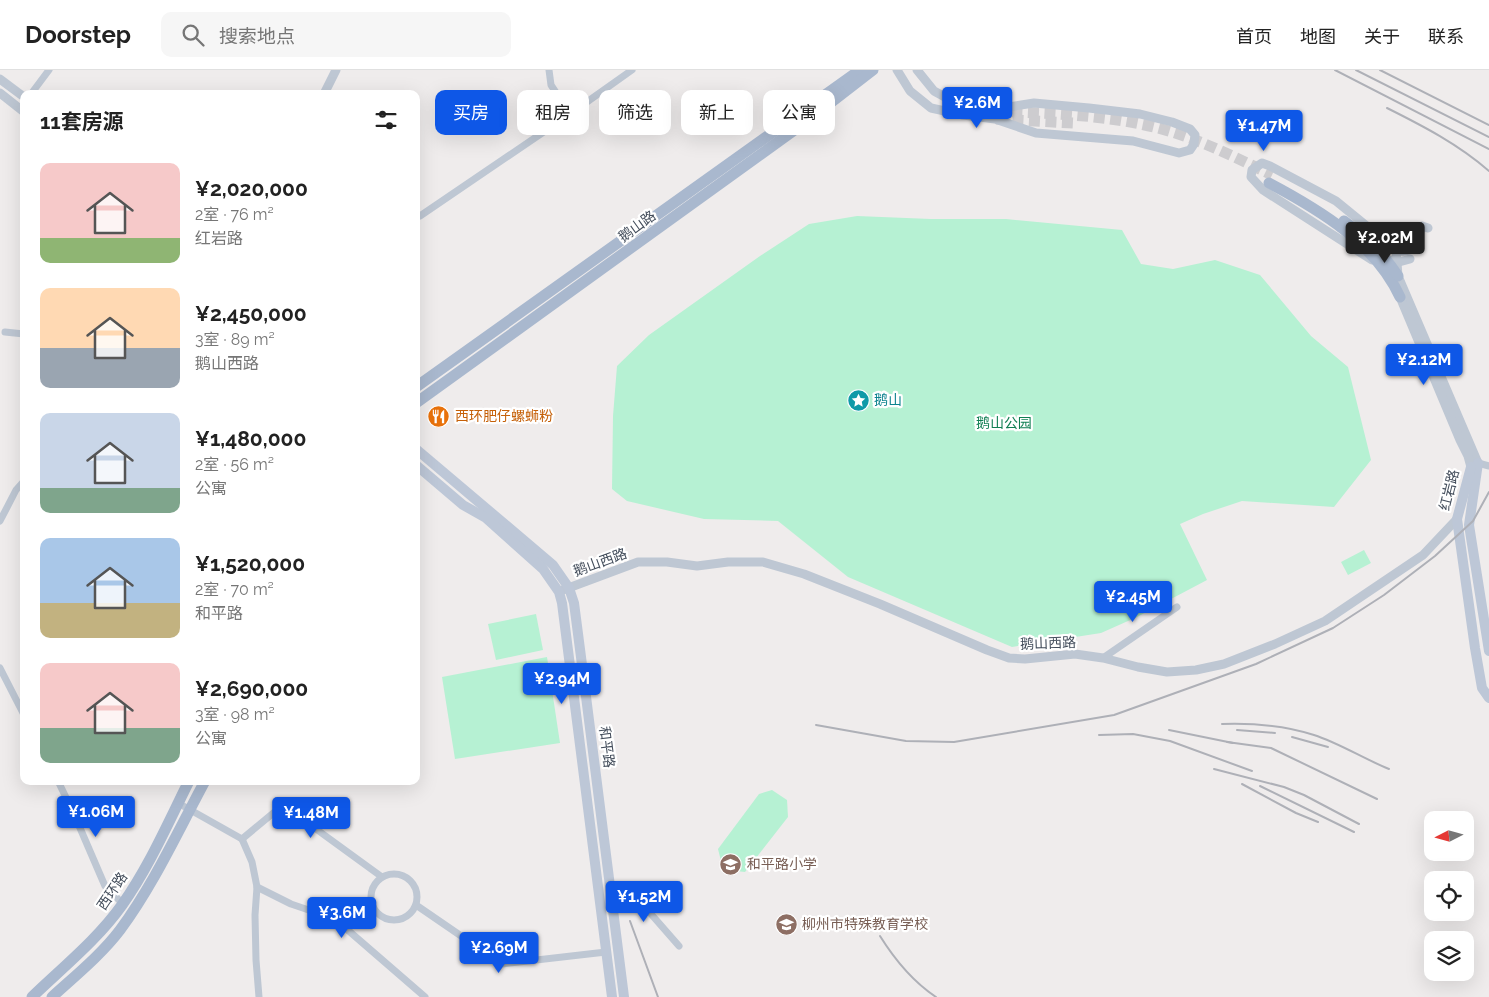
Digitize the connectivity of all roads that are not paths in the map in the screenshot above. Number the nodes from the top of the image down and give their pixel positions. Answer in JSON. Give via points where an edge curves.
{"nodes":[{"id":1,"x":49,"y":70,"type":"edge"},
{"id":2,"x":336,"y":70,"type":"edge"},
{"id":3,"x":549,"y":70,"type":"edge"},
{"id":4,"x":632,"y":70,"type":"edge"},
{"id":5,"x":860,"y":70,"type":"edge"},
{"id":6,"x":873,"y":70,"type":"edge"},
{"id":7,"x":897,"y":70,"type":"edge"},
{"id":8,"x":917,"y":70,"type":"edge"},
{"id":9,"x":0,"y":79,"type":"edge"},
{"id":10,"x":33,"y":90,"type":"edge"},
{"id":11,"x":326,"y":90,"type":"edge"},
{"id":12,"x":554,"y":90,"type":"edge"},
{"id":13,"x":0,"y":93,"type":"edge"},
{"id":14,"x":589,"y":101,"type":"edge"},
{"id":15,"x":20,"y":102,"type":"edge"},
{"id":16,"x":20,"y":103,"type":"edge"},
{"id":17,"x":539,"y":135,"type":"edge"},
{"id":18,"x":1270,"y":179,"type":"tunnel mouth"},
{"id":19,"x":420,"y":216,"type":"dead end"},
{"id":20,"x":1428,"y":228,"type":"dead end"},
{"id":21,"x":1396,"y":250,"type":"junction"},
{"id":22,"x":1410,"y":259,"type":"dead end"},
{"id":23,"x":1384,"y":262,"type":"junction"},
{"id":24,"x":1398,"y":276,"type":"junction"},
{"id":25,"x":1400,"y":297,"type":"joint"},
{"id":26,"x":5,"y":332,"type":"dead end"},
{"id":27,"x":20,"y":334,"type":"edge"},
{"id":28,"x":420,"y":384,"type":"edge"},
{"id":29,"x":420,"y":400,"type":"edge"},
{"id":30,"x":420,"y":452,"type":"edge"},
{"id":31,"x":1474,"y":465,"type":"junction"},
{"id":32,"x":1489,"y":466,"type":"edge"},
{"id":33,"x":420,"y":468,"type":"edge"},
{"id":34,"x":20,"y":486,"type":"edge"},
{"id":35,"x":1456,"y":519,"type":"junction"},
{"id":36,"x":0,"y":521,"type":"edge"},
{"id":37,"x":569,"y":588,"type":"junction"},
{"id":38,"x":558,"y":592,"type":"junction"},
{"id":39,"x":1177,"y":607,"type":"dead end"},
{"id":40,"x":1489,"y":651,"type":"edge"},
{"id":41,"x":1103,"y":658,"type":"junction"},
{"id":42,"x":0,"y":668,"type":"edge"},
{"id":43,"x":1489,"y":698,"type":"edge"},
{"id":44,"x":20,"y":707,"type":"edge"},
{"id":45,"x":60,"y":785,"type":"edge"},
{"id":46,"x":188,"y":785,"type":"edge"},
{"id":47,"x":203,"y":785,"type":"edge"},
{"id":48,"x":178,"y":803,"type":"junction"},
{"id":49,"x":190,"y":810,"type":"junction"},
{"id":50,"x":242,"y":839,"type":"junction"},
{"id":51,"x":382,"y":877,"type":"junction"},
{"id":52,"x":643,"y":886,"type":"dead end"},
{"id":53,"x":257,"y":888,"type":"junction"},
{"id":54,"x":627,"y":893,"type":"junction"},
{"id":55,"x":611,"y":894,"type":"junction"},
{"id":56,"x":123,"y":904,"type":"junction"},
{"id":57,"x":416,"y":905,"type":"junction"},
{"id":58,"x":679,"y":946,"type":"dead end"},
{"id":59,"x":606,"y":952,"type":"junction"},
{"id":60,"x":32,"y":997,"type":"edge"},
{"id":61,"x":52,"y":997,"type":"edge"},
{"id":62,"x":259,"y":997,"type":"edge"},
{"id":63,"x":424,"y":997,"type":"edge"},
{"id":64,"x":612,"y":997,"type":"edge"},
{"id":65,"x":624,"y":997,"type":"edge"}],
"edges":[{"from":1,"to":10,"type":"street"},
{"from":2,"to":11,"type":"street"},
{"from":3,"to":12,"type":"street"},
{"from":4,"to":14,"type":"street"},
{"from":5,"to":28,"type":"main road","name":"鹅山路"},
{"from":6,"to":29,"type":"main road","name":"鹅山路"},
{"from":7,"to":8,"type":"street","via":[[910,91],[931,108],[995,119],[1036,133],[1133,142],[1180,153],[1190,150],[1194,144],[1195,135],[1190,129],[1140,114],[1034,103],[988,110],[954,102],[934,91]]},
{"from":9,"to":15,"type":"street"},
{"from":13,"to":16,"type":"street"},
{"from":17,"to":19,"type":"street"},
{"from":18,"to":23,"type":"main road","name":"红岩路","via":[[1336,215],[1369,240]]},
{"from":20,"to":21,"type":"street","via":[[1422,226],[1410,250]]},
{"from":21,"to":23,"type":"street","via":[[1336,201],[1262,163],[1252,170],[1251,177],[1262,190]]},
{"from":21,"to":24,"type":"street"},
{"from":22,"to":23,"type":"street"},
{"from":23,"to":24,"type":"main road","name":"红岩路"},
{"from":23,"to":25,"type":"main road","name":"红岩路"},
{"from":24,"to":31,"type":"street","name":"红岩路","via":[[1451,396]]},
{"from":25,"to":31,"type":"street","name":"红岩路","via":[[1460,440]]},
{"from":26,"to":27,"type":"street"},
{"from":30,"to":37,"type":"main road","name":"和平路","via":[[553,566]]},
{"from":31,"to":32,"type":"street"},
{"from":31,"to":35,"type":"main road","name":"红岩路"},
{"from":31,"to":40,"type":"main road","via":[[1469,525]]},
{"from":33,"to":38,"type":"main road","name":"和平路","via":[[463,505],[486,518],[543,569]]},
{"from":34,"to":36,"type":"street"},
{"from":35,"to":41,"type":"street","name":"鹅山西路","via":[[1423,555],[1325,621],[1275,644],[1224,664],[1186,671],[1167,672]]},
{"from":35,"to":43,"type":"main road","name":"红岩路","via":[[1482,688]]},
{"from":37,"to":38,"type":"street","name":"鹅山西路"},
{"from":37,"to":41,"type":"street","name":"鹅山西路","via":[[638,562],[697,566],[763,562],[804,574],[1009,658],[1075,654]]},
{"from":37,"to":55,"type":"main road","name":"和平路","via":[[574,603]]},
{"from":38,"to":59,"type":"main road","name":"和平路","via":[[564,612]]},
{"from":39,"to":41,"type":"street"},
{"from":42,"to":44,"type":"street"},
{"from":45,"to":56,"type":"street","via":[[106,886]]},
{"from":46,"to":48,"type":"main road","name":"西环路"},
{"from":47,"to":49,"type":"main road","name":"西环路"},
{"from":48,"to":49,"type":"street"},
{"from":48,"to":56,"type":"main road","name":"西环路"},
{"from":49,"to":50,"type":"street"},
{"from":49,"to":61,"type":"main road","name":"西环路","via":[[119,931]]},
{"from":50,"to":51,"type":"street","via":[[283,805]]},
{"from":50,"to":53,"type":"street","via":[[252,862]]},
{"from":51,"to":57,"type":"street","via":[[405,877],[416,889]]},
{"from":51,"to":57,"type":"street","via":[[376,882],[371,896],[380,916],[400,920]]},
{"from":52,"to":54,"type":"street"},
{"from":53,"to":62,"type":"street"},
{"from":53,"to":63,"type":"street","via":[[335,919]]},
{"from":54,"to":55,"type":"street"},
{"from":54,"to":58,"type":"street","via":[[637,898]]},
{"from":55,"to":65,"type":"main road","name":"和平路"},
{"from":56,"to":60,"type":"main road","name":"西环路"},
{"from":57,"to":59,"type":"street","via":[[502,964]]},
{"from":59,"to":64,"type":"main road","name":"和平路"}]}
